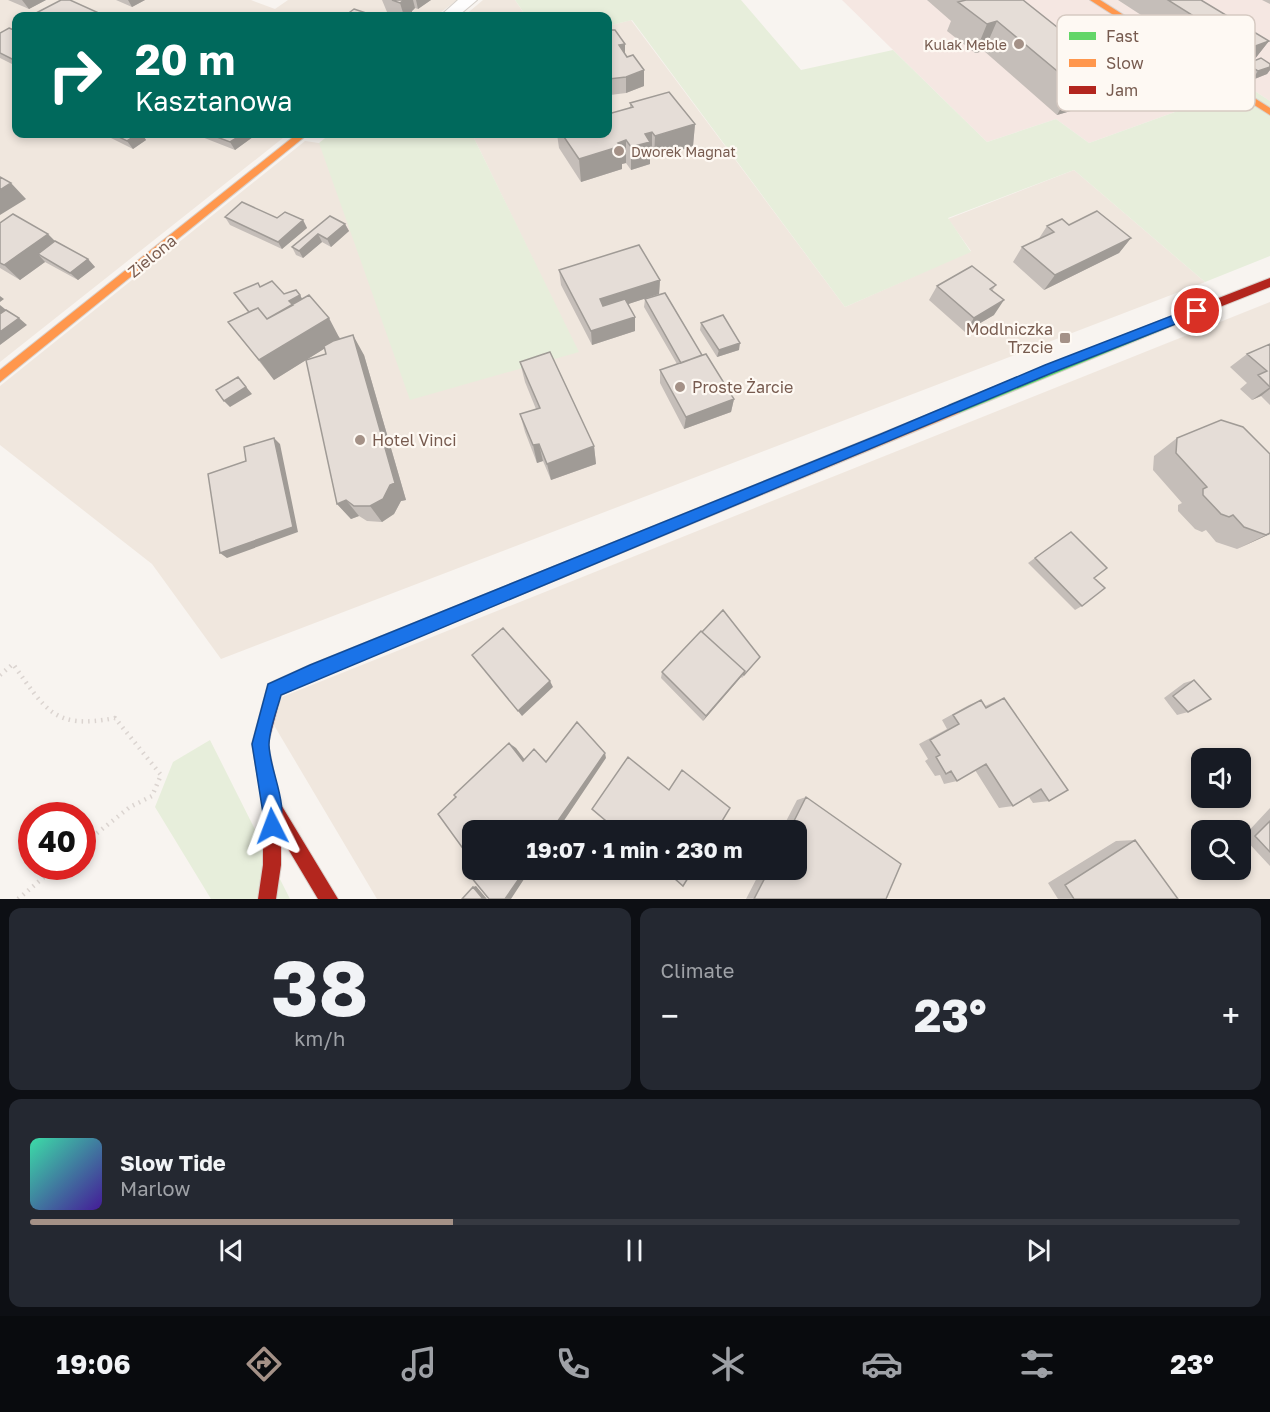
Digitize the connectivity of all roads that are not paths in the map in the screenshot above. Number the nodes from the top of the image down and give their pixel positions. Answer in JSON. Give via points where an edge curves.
{"nodes":[{"id":1,"x":469,"y":0,"type":"edge"},
{"id":2,"x":1094,"y":0,"type":"edge"},
{"id":3,"x":453,"y":12,"type":"edge"},
{"id":4,"x":1118,"y":15,"type":"edge"},
{"id":5,"x":1255,"y":102,"type":"edge"},
{"id":6,"x":1270,"y":112,"type":"edge"},
{"id":7,"x":298,"y":138,"type":"edge"},
{"id":8,"x":1270,"y":282,"type":"edge"},
{"id":9,"x":0,"y":377,"type":"edge"},
{"id":10,"x":272,"y":806,"type":"junction"},
{"id":11,"x":267,"y":899,"type":"edge"},
{"id":12,"x":329,"y":899,"type":"edge"}],
"edges":[{"from":1,"to":3,"type":"street"},
{"from":2,"to":4,"type":"street"},
{"from":5,"to":6,"type":"street"},
{"from":7,"to":9,"type":"street","name":"Zielona"},
{"from":8,"to":10,"type":"street","via":[[274,690],[260,744]]},
{"from":10,"to":11,"type":"street","via":[[272,866]]},
{"from":10,"to":12,"type":"street"}]}
